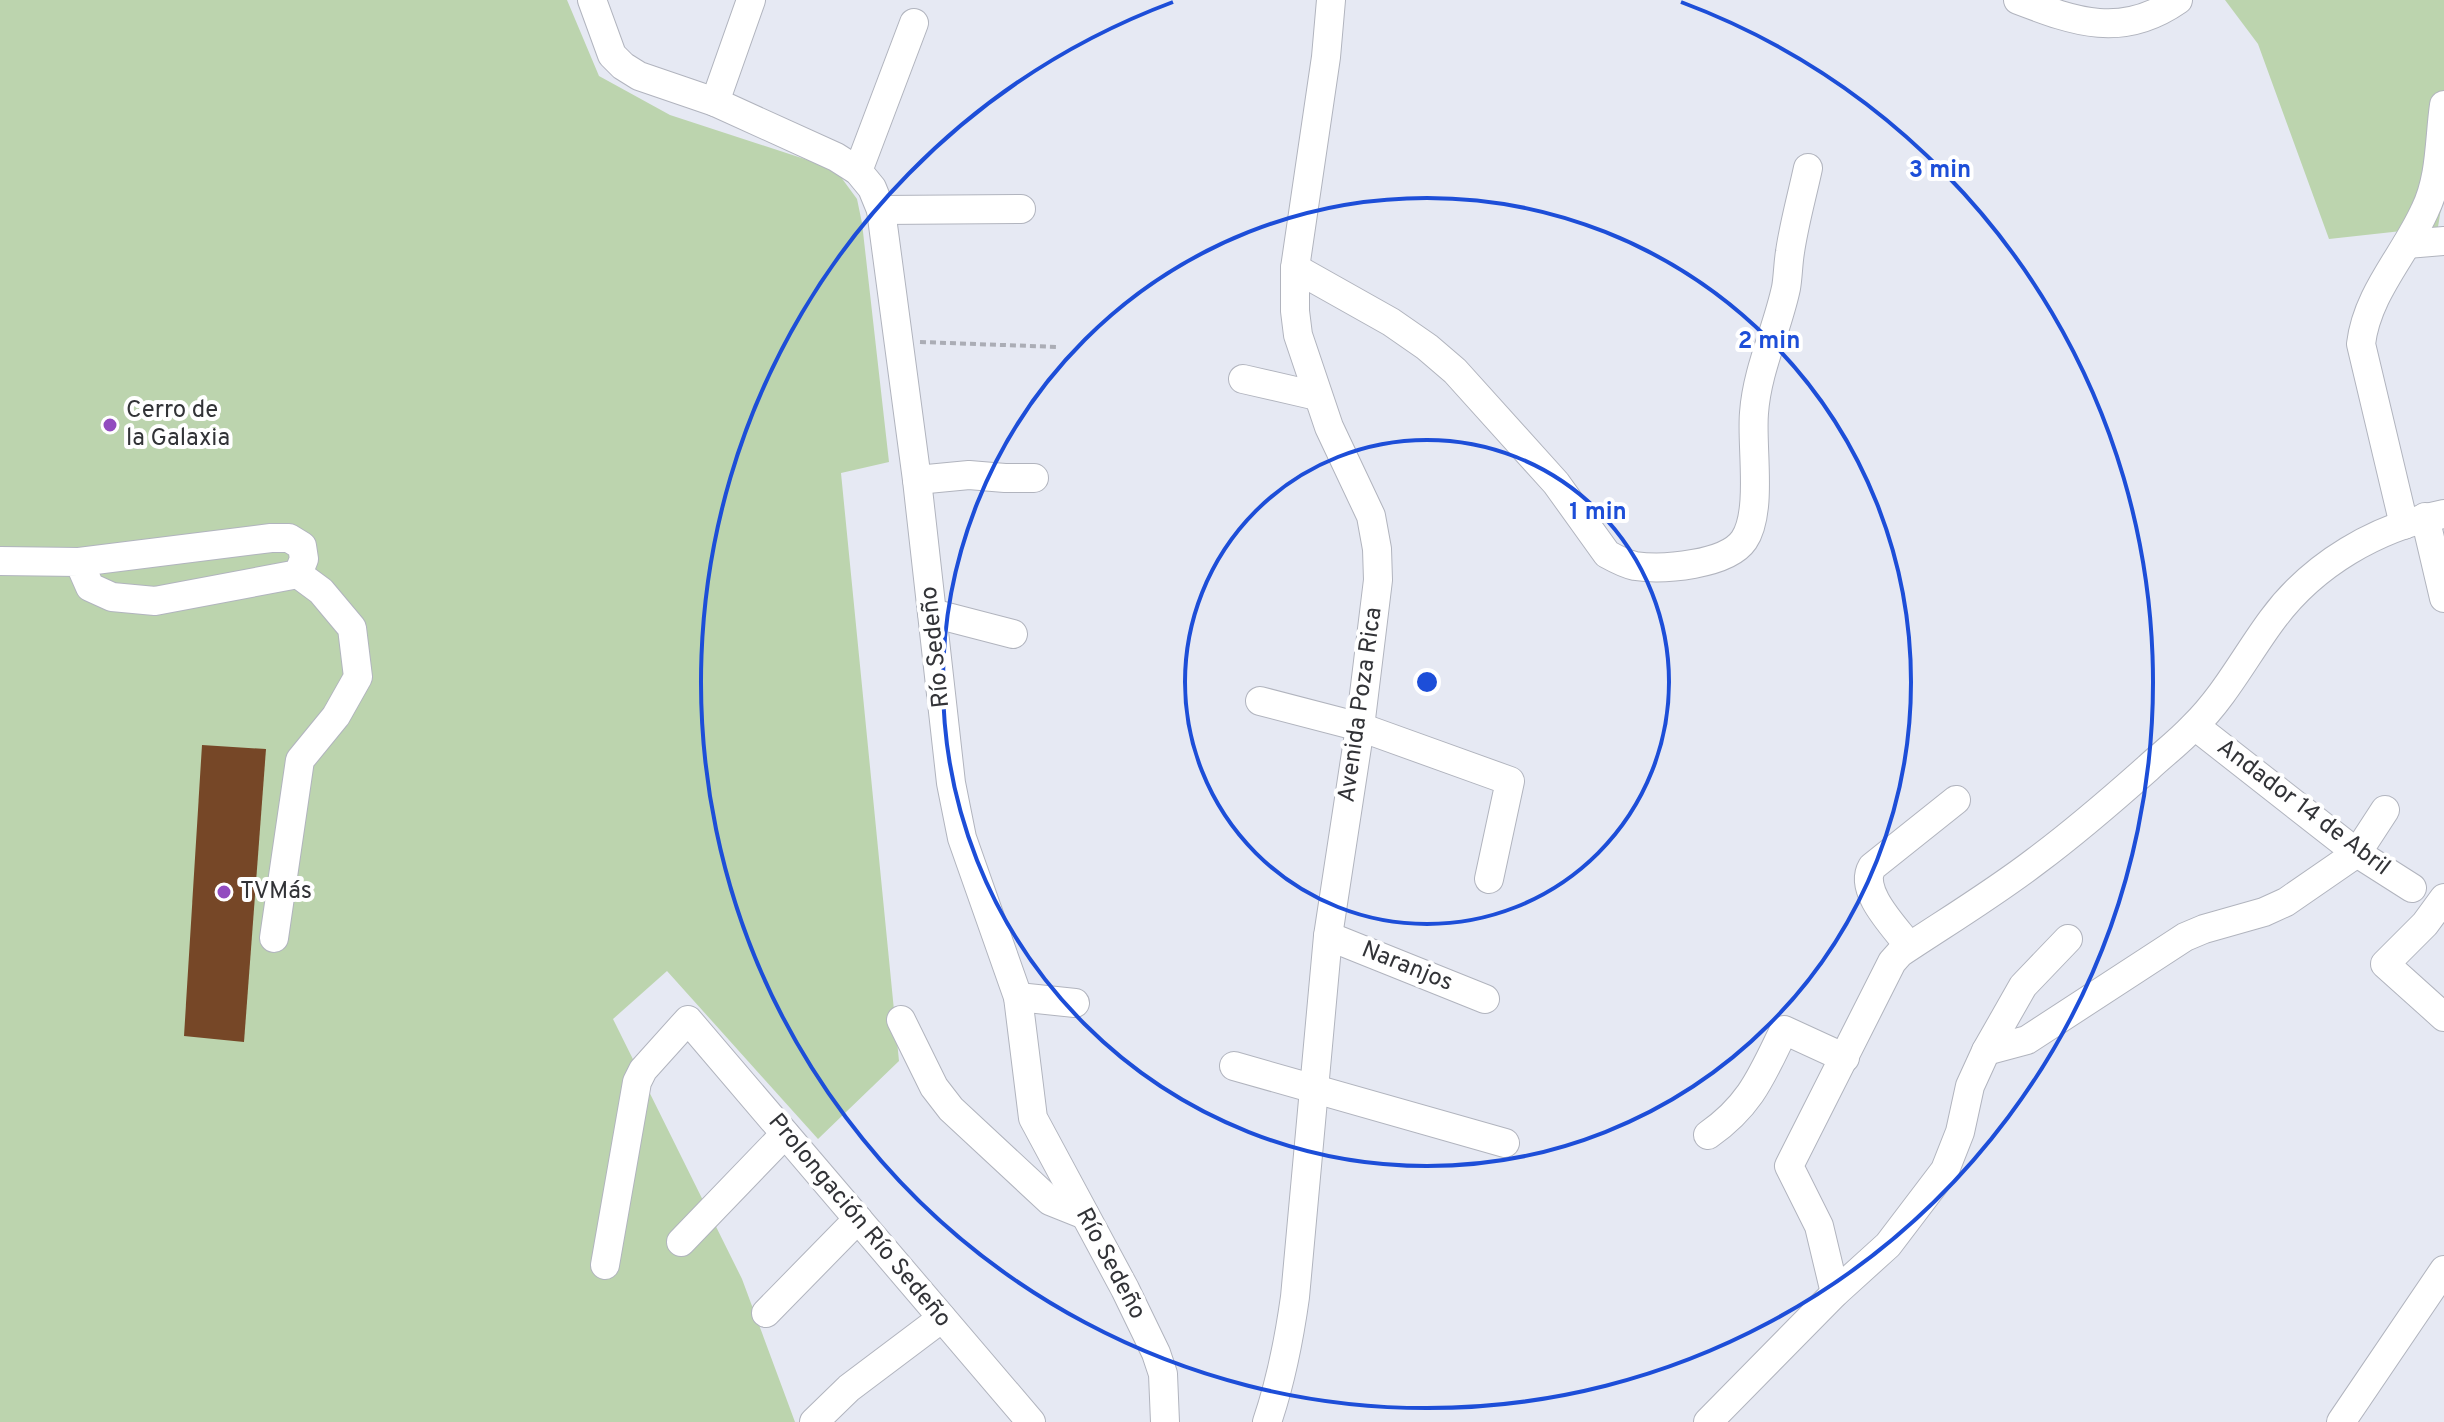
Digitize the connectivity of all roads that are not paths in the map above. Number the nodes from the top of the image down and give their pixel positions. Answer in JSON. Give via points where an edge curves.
{"nodes":[{"id":1,"x":592,"y":0,"type":"edge"},
{"id":2,"x":1331,"y":0,"type":"edge"},
{"id":3,"x":2018,"y":0,"type":"edge"},
{"id":4,"x":2178,"y":0,"type":"edge"},
{"id":5,"x":745,"y":3,"type":"edge"},
{"id":6,"x":914,"y":23,"type":"dead end"},
{"id":7,"x":715,"y":102,"type":"junction"},
{"id":8,"x":2443,"y":117,"type":"edge"},
{"id":9,"x":1808,"y":168,"type":"dead end"},
{"id":10,"x":858,"y":171,"type":"junction"},
{"id":11,"x":1021,"y":209,"type":"dead end"},
{"id":12,"x":881,"y":210,"type":"junction"},
{"id":13,"x":2444,"y":241,"type":"edge"},
{"id":14,"x":2407,"y":244,"type":"junction"},
{"id":15,"x":1295,"y":268,"type":"junction"},
{"id":16,"x":1243,"y":379,"type":"dead end"},
{"id":17,"x":1317,"y":396,"type":"junction"},
{"id":18,"x":1034,"y":478,"type":"dead end"},
{"id":19,"x":917,"y":480,"type":"junction"},
{"id":20,"x":2424,"y":519,"type":"edge"},
{"id":21,"x":0,"y":561,"type":"edge"},
{"id":22,"x":79,"y":562,"type":"junction"},
{"id":23,"x":298,"y":574,"type":"junction"},
{"id":24,"x":2444,"y":598,"type":"edge"},
{"id":25,"x":932,"y":613,"type":"junction"},
{"id":26,"x":1013,"y":634,"type":"dead end"},
{"id":27,"x":1260,"y":701,"type":"dead end"},
{"id":28,"x":2195,"y":726,"type":"junction"},
{"id":29,"x":1360,"y":727,"type":"junction"},
{"id":30,"x":1956,"y":800,"type":"dead end"},
{"id":31,"x":2385,"y":810,"type":"dead end"},
{"id":32,"x":2357,"y":853,"type":"junction"},
{"id":33,"x":1489,"y":879,"type":"dead end"},
{"id":34,"x":2412,"y":888,"type":"dead end"},
{"id":35,"x":2444,"y":898,"type":"edge"},
{"id":36,"x":1328,"y":936,"type":"junction"},
{"id":37,"x":274,"y":938,"type":"dead end"},
{"id":38,"x":2068,"y":939,"type":"dead end"},
{"id":39,"x":1909,"y":946,"type":"junction"},
{"id":40,"x":1018,"y":997,"type":"junction"},
{"id":41,"x":1485,"y":999,"type":"dead end"},
{"id":42,"x":1075,"y":1003,"type":"dead end"},
{"id":43,"x":2444,"y":1017,"type":"edge"},
{"id":44,"x":901,"y":1020,"type":"dead end"},
{"id":45,"x":1986,"y":1051,"type":"junction"},
{"id":46,"x":1845,"y":1058,"type":"junction"},
{"id":47,"x":1234,"y":1066,"type":"dead end"},
{"id":48,"x":1315,"y":1088,"type":"junction"},
{"id":49,"x":785,"y":1134,"type":"junction"},
{"id":50,"x":1708,"y":1135,"type":"dead end"},
{"id":51,"x":1505,"y":1143,"type":"dead end"},
{"id":52,"x":1085,"y":1215,"type":"junction"},
{"id":53,"x":858,"y":1219,"type":"junction"},
{"id":54,"x":681,"y":1242,"type":"dead end"},
{"id":55,"x":605,"y":1265,"type":"dead end"},
{"id":56,"x":2444,"y":1270,"type":"edge"},
{"id":57,"x":1835,"y":1293,"type":"junction"},
{"id":58,"x":766,"y":1313,"type":"dead end"},
{"id":59,"x":942,"y":1318,"type":"junction"},
{"id":60,"x":814,"y":1422,"type":"edge"},
{"id":61,"x":1031,"y":1422,"type":"edge"},
{"id":62,"x":1165,"y":1422,"type":"edge"},
{"id":63,"x":1267,"y":1422,"type":"edge"},
{"id":64,"x":1708,"y":1422,"type":"edge"},
{"id":65,"x":2341,"y":1422,"type":"edge"}],
"edges":[{"from":1,"to":7,"type":"street","name":"Río Sedeño","via":[[612,55],[623,66]]},
{"from":2,"to":15,"type":"street","name":"Avenida Poza Rica"},
{"from":3,"to":4,"type":"street","via":[[2068,19],[2102,24],[2132,22]]},
{"from":5,"to":7,"type":"street"},
{"from":6,"to":10,"type":"street"},
{"from":7,"to":10,"type":"street","name":"Río Sedeño"},
{"from":8,"to":14,"type":"street","via":[[2434,184]]},
{"from":9,"to":15,"type":"street","via":[[1786,288],[1753,414],[1751,525],[1730,553],[1704,561],[1636,566],[1607,554],[1556,483],[1455,371],[1391,322]]},
{"from":10,"to":12,"type":"street","name":"Río Sedeño"},
{"from":11,"to":12,"type":"street"},
{"from":12,"to":19,"type":"street","name":"Río Sedeño"},
{"from":13,"to":14,"type":"street"},
{"from":14,"to":20,"type":"street","via":[[2371,304],[2361,344]]},
{"from":15,"to":17,"type":"street","name":"Avenida Poza Rica","via":[[1298,335]]},
{"from":16,"to":17,"type":"street"},
{"from":17,"to":29,"type":"street","name":"Avenida Poza Rica","via":[[1371,516],[1377,549]]},
{"from":18,"to":19,"type":"street","via":[[969,475]]},
{"from":19,"to":25,"type":"street","name":"Río Sedeño"},
{"from":20,"to":24,"type":"street"},
{"from":20,"to":28,"type":"street","via":[[2349,549],[2319,569],[2294,593]]},
{"from":21,"to":22,"type":"street"},
{"from":22,"to":23,"type":"street","via":[[90,587],[112,597],[155,601]]},
{"from":22,"to":23,"type":"street","via":[[289,538],[302,546]]},
{"from":23,"to":37,"type":"street","via":[[321,591],[352,628],[358,677],[336,716],[300,760]]},
{"from":25,"to":26,"type":"street"},
{"from":25,"to":40,"type":"street","name":"Río Sedeño","via":[[962,838]]},
{"from":27,"to":29,"type":"street"},
{"from":28,"to":32,"type":"street","name":"Andador 14 de Abril"},
{"from":28,"to":39,"type":"street","via":[[2034,863]]},
{"from":29,"to":33,"type":"street","via":[[1510,781]]},
{"from":29,"to":36,"type":"street","name":"Avenida Poza Rica"},
{"from":30,"to":39,"type":"street","via":[[1868,875],[1872,896]]},
{"from":31,"to":32,"type":"street"},
{"from":32,"to":34,"type":"street","name":"Andador 14 de Abril"},
{"from":32,"to":45,"type":"street","via":[[2286,902],[2185,937],[2027,1040]]},
{"from":35,"to":43,"type":"street","via":[[2385,964]]},
{"from":36,"to":41,"type":"street","name":"Naranjos"},
{"from":36,"to":48,"type":"street","name":"Avenida Poza Rica"},
{"from":38,"to":45,"type":"street","via":[[2023,986]]},
{"from":39,"to":46,"type":"street","via":[[1892,962]]},
{"from":40,"to":42,"type":"street"},
{"from":40,"to":52,"type":"street","name":"Río Sedeño","via":[[1033,1118]]},
{"from":44,"to":52,"type":"street","via":[[934,1087],[951,1109],[1050,1201]]},
{"from":45,"to":57,"type":"street","via":[[1945,1170],[1888,1245]]},
{"from":46,"to":50,"type":"street","via":[[1784,1030],[1742,1107]]},
{"from":46,"to":57,"type":"street","via":[[1789,1166],[1819,1226]]},
{"from":47,"to":48,"type":"street"},
{"from":48,"to":51,"type":"street"},
{"from":48,"to":63,"type":"street","name":"Avenida Poza Rica","via":[[1292,1322]]},
{"from":49,"to":53,"type":"street","name":"Prolongación Río Sedeño"},
{"from":49,"to":54,"type":"street"},
{"from":49,"to":55,"type":"street","name":"Prolongación Río Sedeño","via":[[688,1020],[637,1082]]},
{"from":52,"to":62,"type":"street","name":"Río Sedeño","via":[[1156,1353],[1163,1374]]},
{"from":53,"to":58,"type":"street"},
{"from":53,"to":59,"type":"street","name":"Prolongación Río Sedeño"},
{"from":56,"to":65,"type":"street"},
{"from":57,"to":64,"type":"street"},
{"from":59,"to":60,"type":"street","via":[[849,1388]]},
{"from":59,"to":61,"type":"street","name":"Prolongación Río Sedeño"}]}
